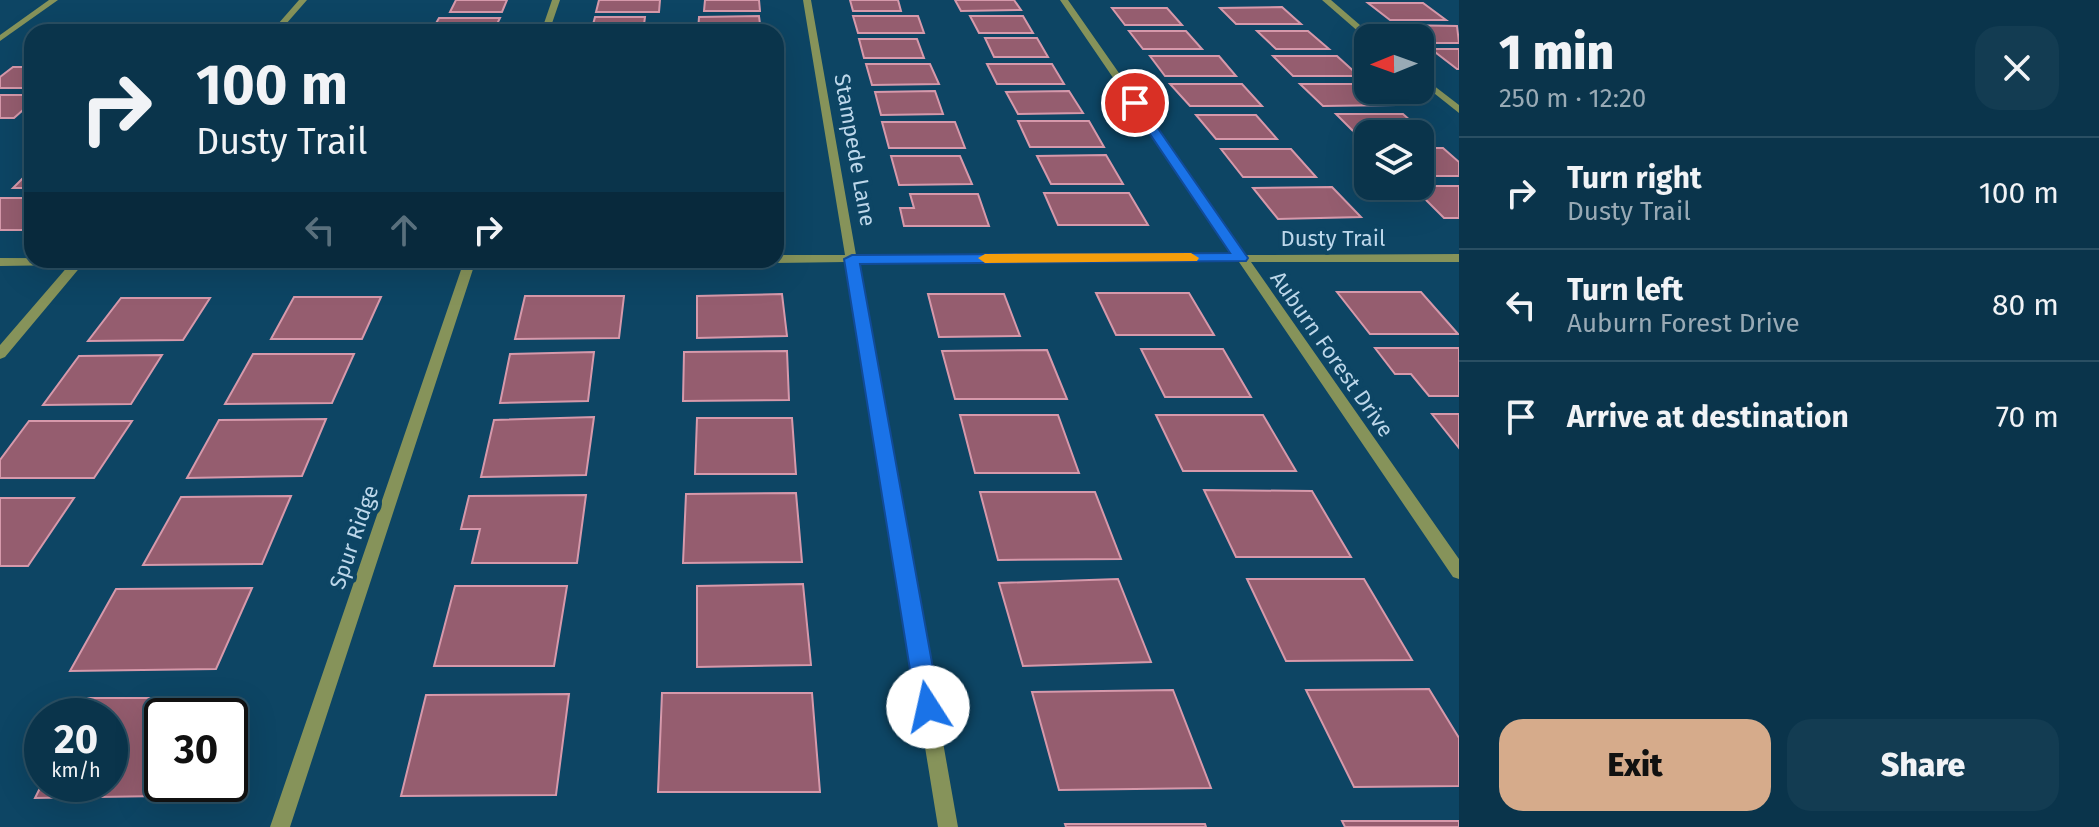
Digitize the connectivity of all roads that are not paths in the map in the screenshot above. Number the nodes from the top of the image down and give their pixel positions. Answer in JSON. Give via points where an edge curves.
{"nodes":[{"id":1,"x":54,"y":0,"type":"edge"},
{"id":2,"x":303,"y":0,"type":"edge"},
{"id":3,"x":556,"y":0,"type":"edge"},
{"id":4,"x":807,"y":0,"type":"edge"},
{"id":5,"x":1064,"y":0,"type":"edge"},
{"id":6,"x":1326,"y":0,"type":"edge"},
{"id":7,"x":282,"y":24,"type":"edge"},
{"id":8,"x":548,"y":24,"type":"edge"},
{"id":9,"x":1354,"y":24,"type":"edge"},
{"id":10,"x":0,"y":39,"type":"edge"},
{"id":11,"x":1434,"y":89,"type":"edge"},
{"id":12,"x":1459,"y":110,"type":"edge"},
{"id":13,"x":1241,"y":258,"type":"junction"},
{"id":14,"x":1459,"y":258,"type":"edge"},
{"id":15,"x":784,"y":259,"type":"edge"},
{"id":16,"x":852,"y":259,"type":"junction"},
{"id":17,"x":0,"y":262,"type":"edge"},
{"id":18,"x":24,"y":262,"type":"edge"},
{"id":19,"x":73,"y":268,"type":"edge"},
{"id":20,"x":466,"y":268,"type":"edge"},
{"id":21,"x":0,"y":354,"type":"edge"},
{"id":22,"x":1459,"y":572,"type":"edge"},
{"id":23,"x":280,"y":827,"type":"edge"},
{"id":24,"x":948,"y":827,"type":"edge"}],
"edges":[{"from":1,"to":10,"type":"street"},
{"from":2,"to":7,"type":"street"},
{"from":3,"to":8,"type":"street"},
{"from":4,"to":16,"type":"street","name":"Stampede Lane"},
{"from":5,"to":13,"type":"street","name":"Auburn Forest Drive"},
{"from":6,"to":9,"type":"street"},
{"from":11,"to":12,"type":"street"},
{"from":13,"to":14,"type":"street","name":"Dusty Trail"},
{"from":13,"to":16,"type":"street","name":"Dusty Trail"},
{"from":13,"to":22,"type":"street","name":"Auburn Forest Drive"},
{"from":15,"to":16,"type":"street","name":"Dusty Trail"},
{"from":16,"to":24,"type":"street","name":"Stampede Lane"},
{"from":17,"to":18,"type":"street"},
{"from":19,"to":21,"type":"street"},
{"from":20,"to":23,"type":"street","name":"Spur Ridge"}]}
